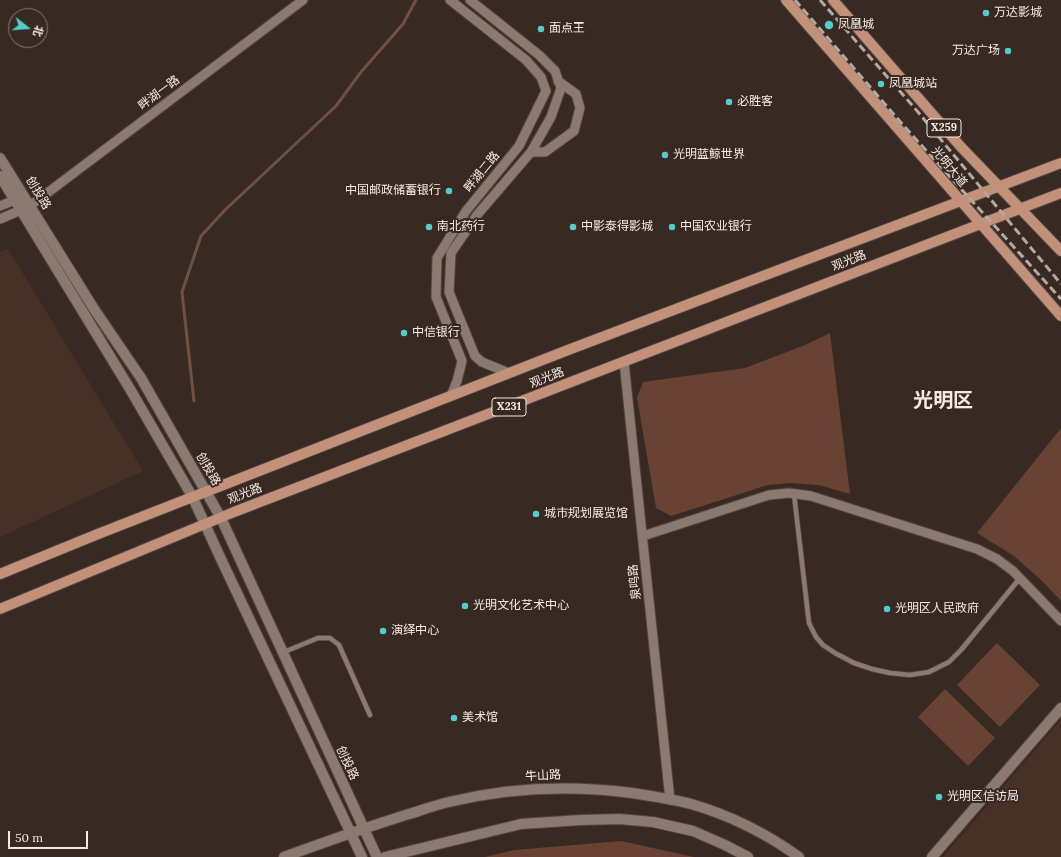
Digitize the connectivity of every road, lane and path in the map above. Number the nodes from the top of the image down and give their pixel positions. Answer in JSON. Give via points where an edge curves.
{"nodes":[{"id":1,"x":303,"y":0,"type":"edge"},
{"id":2,"x":450,"y":0,"type":"edge"},
{"id":3,"x":470,"y":0,"type":"edge"},
{"id":4,"x":786,"y":0,"type":"edge"},
{"id":5,"x":833,"y":0,"type":"edge"},
{"id":6,"x":558,"y":81,"type":"junction"},
{"id":7,"x":532,"y":152,"type":"junction"},
{"id":8,"x":0,"y":158,"type":"edge"},
{"id":9,"x":1061,"y":163,"type":"edge"},
{"id":10,"x":0,"y":176,"type":"edge"},
{"id":11,"x":999,"y":187,"type":"junction"},
{"id":12,"x":1061,"y":193,"type":"edge"},
{"id":13,"x":15,"y":200,"type":"junction"},
{"id":14,"x":961,"y":201,"type":"junction"},
{"id":15,"x":0,"y":206,"type":"edge"},
{"id":16,"x":26,"y":208,"type":"junction"},
{"id":17,"x":1020,"y":209,"type":"junction"},
{"id":18,"x":0,"y":219,"type":"edge"},
{"id":19,"x":981,"y":224,"type":"junction"},
{"id":20,"x":1061,"y":251,"type":"edge"},
{"id":21,"x":1061,"y":316,"type":"edge"},
{"id":22,"x":624,"y":362,"type":"junction"},
{"id":23,"x":509,"y":373,"type":"junction"},
{"id":24,"x":451,"y":396,"type":"junction"},
{"id":25,"x":206,"y":491,"type":"junction"},
{"id":26,"x":794,"y":494,"type":"junction"},
{"id":27,"x":192,"y":496,"type":"junction"},
{"id":28,"x":221,"y":518,"type":"junction"},
{"id":29,"x":206,"y":524,"type":"junction"},
{"id":30,"x":643,"y":536,"type":"junction"},
{"id":31,"x":0,"y":574,"type":"edge"},
{"id":32,"x":1020,"y":578,"type":"junction"},
{"id":33,"x":0,"y":609,"type":"edge"},
{"id":34,"x":1061,"y":621,"type":"edge"},
{"id":35,"x":282,"y":653,"type":"junction"},
{"id":36,"x":1061,"y":708,"type":"edge"},
{"id":37,"x":370,"y":715,"type":"dead end"},
{"id":38,"x":670,"y":800,"type":"junction"},
{"id":39,"x":364,"y":828,"type":"junction"},
{"id":40,"x":351,"y":832,"type":"junction"},
{"id":41,"x":284,"y":857,"type":"edge"},
{"id":42,"x":362,"y":857,"type":"edge"},
{"id":43,"x":377,"y":857,"type":"edge"},
{"id":44,"x":385,"y":857,"type":"edge"},
{"id":45,"x":748,"y":857,"type":"edge"},
{"id":46,"x":799,"y":857,"type":"edge"},
{"id":47,"x":932,"y":857,"type":"edge"}],
"edges":[{"from":1,"to":16,"type":"street","name":"畔湖一路"},
{"from":2,"to":24,"type":"street","name":"畔湖二路","via":[[531,66],[541,76],[546,91],[519,146],[466,211],[437,258],[436,297],[462,361]]},
{"from":3,"to":6,"type":"street","via":[[539,55],[555,71]]},
{"from":4,"to":14,"type":"main road","name":"光明大道","number":"X259"},
{"from":5,"to":11,"type":"main road","name":"光明大道","number":"X259"},
{"from":6,"to":7,"type":"street","name":"畔湖二路","via":[[561,88],[551,117]]},
{"from":6,"to":7,"type":"street","via":[[576,94],[580,108],[574,131],[545,152]]},
{"from":7,"to":23,"type":"street","name":"畔湖二路","via":[[477,215],[451,253],[450,292],[475,356],[482,362]]},
{"from":8,"to":16,"type":"street","name":"创投路"},
{"from":9,"to":11,"type":"main road"},
{"from":10,"to":13,"type":"street","name":"创投路"},
{"from":11,"to":14,"type":"main road","number":"X231"},
{"from":11,"to":17,"type":"main road","name":"光明大道","number":"X259"},
{"from":12,"to":17,"type":"main road","name":"观光路"},
{"from":13,"to":15,"type":"street"},
{"from":13,"to":16,"type":"street","name":"创投路"},
{"from":14,"to":19,"type":"main road","name":"光明大道","number":"X259"},
{"from":14,"to":23,"type":"main road","name":"观光路","number":"X231"},
{"from":16,"to":18,"type":"street","name":"畔湖一路"},
{"from":16,"to":25,"type":"street","name":"创投路","via":[[141,378]]},
{"from":16,"to":27,"type":"street","name":"创投路"},
{"from":17,"to":19,"type":"main road","name":"观光路","number":"X231"},
{"from":17,"to":20,"type":"main road","name":"光明大道","number":"X259"},
{"from":19,"to":21,"type":"main road","name":"光明大道","number":"X259"},
{"from":19,"to":22,"type":"main road","name":"观光路","number":"X231"},
{"from":22,"to":28,"type":"main road","name":"观光路","number":"X231"},
{"from":22,"to":30,"type":"street","name":"泉鸣路"},
{"from":23,"to":24,"type":"main road","name":"观光路","number":"X231"},
{"from":24,"to":25,"type":"main road","name":"观光路","number":"X231"},
{"from":25,"to":27,"type":"main road","name":"观光路","number":"X231"},
{"from":25,"to":28,"type":"street","name":"创投路"},
{"from":26,"to":30,"type":"street","via":[[769,495]]},
{"from":26,"to":32,"type":"street","via":[[811,496],[977,549],[997,560]]},
{"from":26,"to":32,"type":"lane","via":[[809,623],[823,645],[872,670],[910,675],[929,672],[949,662]]},
{"from":27,"to":29,"type":"street","name":"创投路"},
{"from":27,"to":31,"type":"main road","name":"观光路","number":"X231"},
{"from":28,"to":29,"type":"main road","name":"观光路","number":"X231"},
{"from":28,"to":35,"type":"street","name":"创投路"},
{"from":29,"to":33,"type":"main road","name":"观光路","number":"X231"},
{"from":29,"to":40,"type":"street","name":"创投路"},
{"from":30,"to":38,"type":"street","name":"泉鸣路"},
{"from":32,"to":34,"type":"street"},
{"from":35,"to":37,"type":"lane","via":[[318,638],[330,638],[339,645]]},
{"from":35,"to":39,"type":"street","name":"创投路"},
{"from":36,"to":47,"type":"street"},
{"from":38,"to":39,"type":"street","name":"牛山路","via":[[599,789],[509,791],[449,802]]},
{"from":38,"to":46,"type":"street","name":"牛山路","via":[[692,804],[730,818],[764,834]]},
{"from":39,"to":40,"type":"street","name":"牛山路"},
{"from":39,"to":43,"type":"street","name":"创投路"},
{"from":40,"to":41,"type":"street","name":"牛山路"},
{"from":40,"to":42,"type":"street","name":"创投路"},
{"from":44,"to":45,"type":"street","via":[[521,824],[619,819],[653,822],[693,831]]}]}
